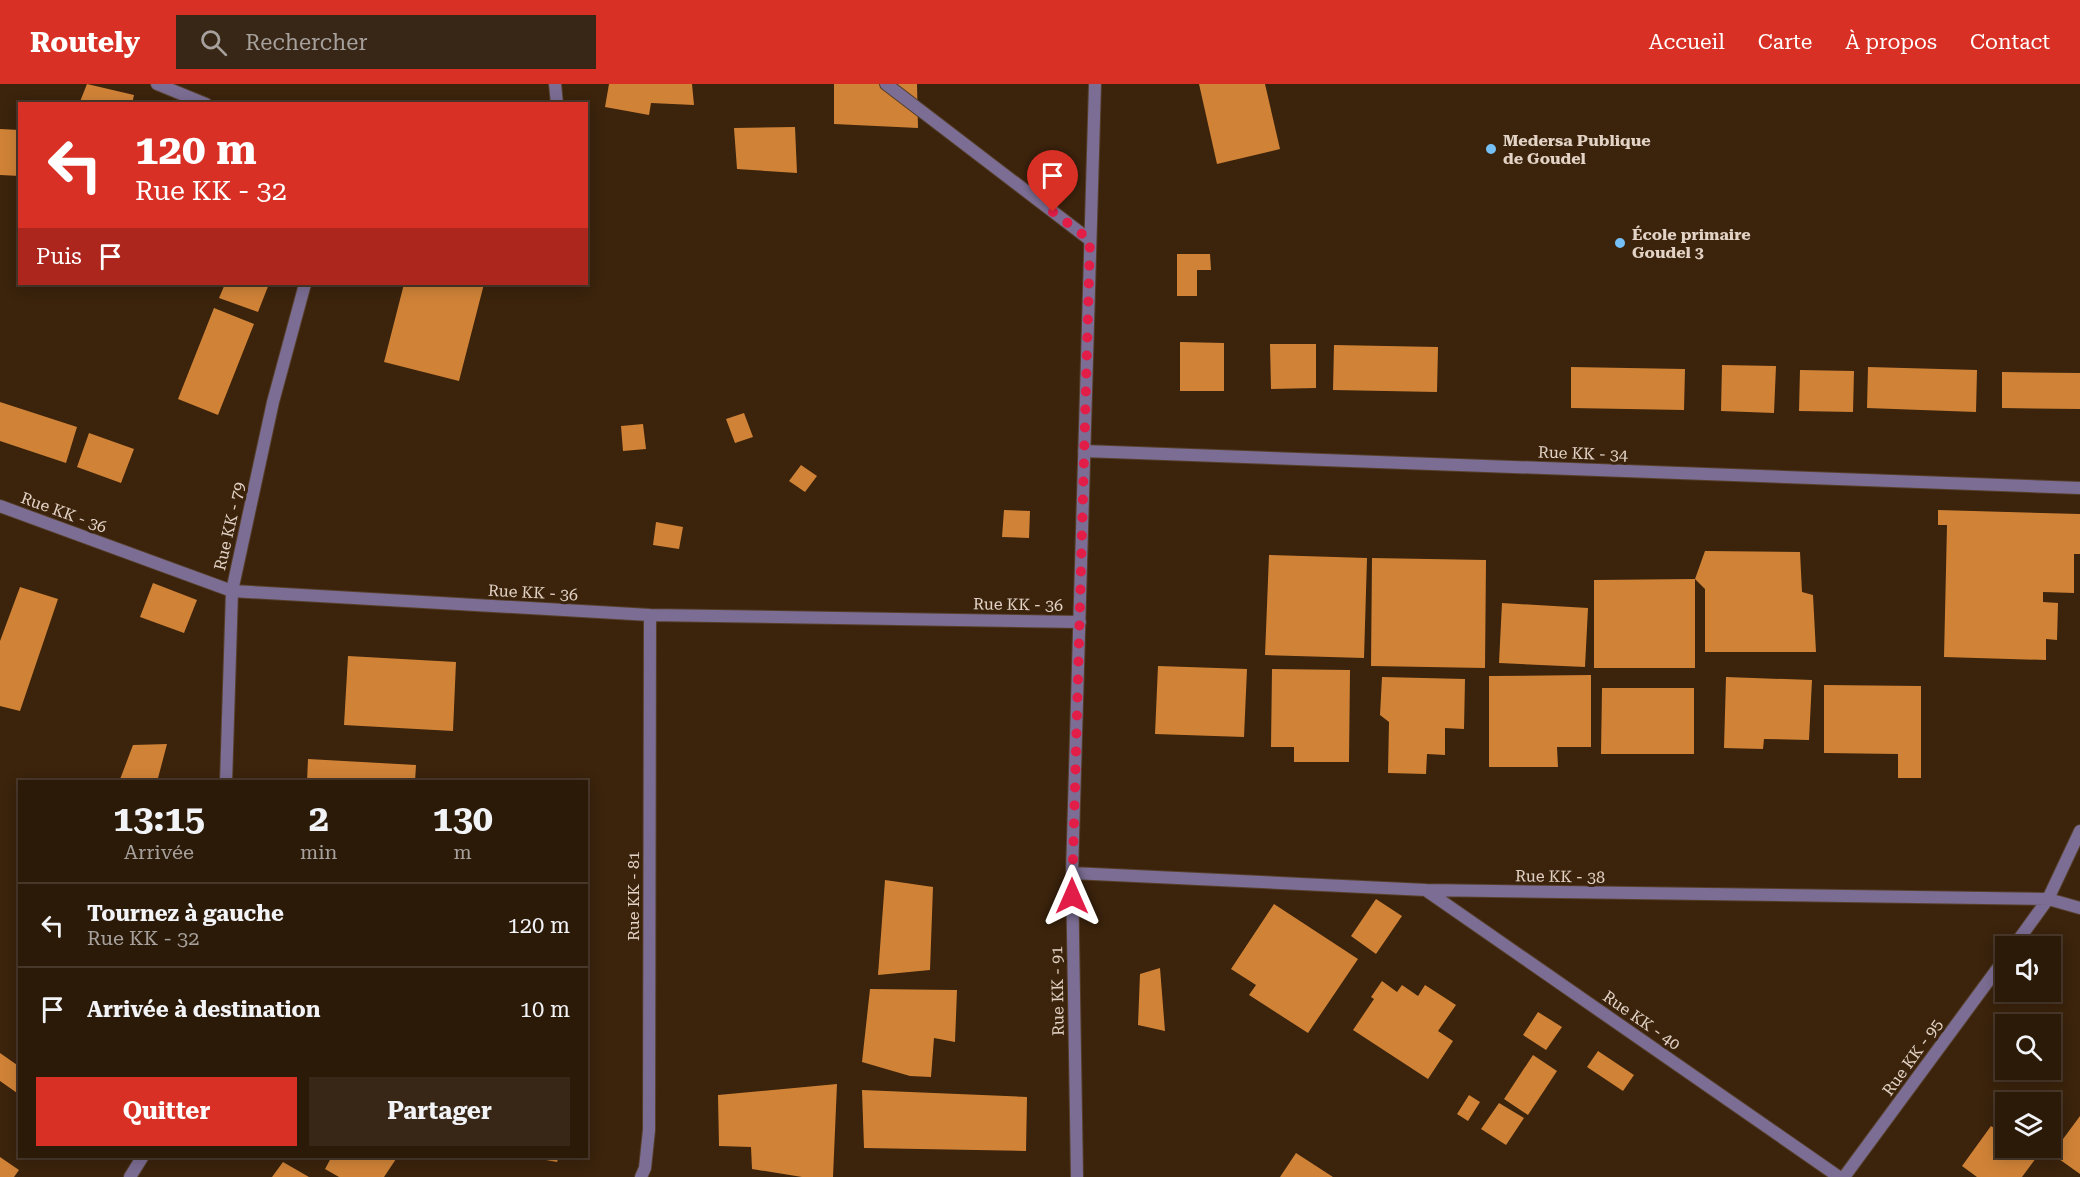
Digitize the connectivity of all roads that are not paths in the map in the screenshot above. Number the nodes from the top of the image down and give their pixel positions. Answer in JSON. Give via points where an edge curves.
{"nodes":[{"id":1,"x":157,"y":84,"type":"edge"},
{"id":2,"x":555,"y":84,"type":"edge"},
{"id":3,"x":886,"y":84,"type":"edge"},
{"id":4,"x":1095,"y":84,"type":"edge"},
{"id":5,"x":201,"y":102,"type":"edge"},
{"id":6,"x":556,"y":102,"type":"edge"},
{"id":7,"x":1090,"y":240,"type":"junction"},
{"id":8,"x":305,"y":285,"type":"edge"},
{"id":9,"x":1084,"y":451,"type":"junction"},
{"id":10,"x":2080,"y":488,"type":"edge"},
{"id":11,"x":0,"y":506,"type":"edge"},
{"id":12,"x":232,"y":591,"type":"junction"},
{"id":13,"x":650,"y":615,"type":"junction"},
{"id":14,"x":1080,"y":622,"type":"junction"},
{"id":15,"x":226,"y":780,"type":"edge"},
{"id":16,"x":2080,"y":831,"type":"edge"},
{"id":17,"x":1072,"y":873,"type":"junction"},
{"id":18,"x":1426,"y":890,"type":"junction"},
{"id":19,"x":2048,"y":899,"type":"junction"},
{"id":20,"x":2080,"y":908,"type":"edge"},
{"id":21,"x":2020,"y":936,"type":"edge"},
{"id":22,"x":1995,"y":972,"type":"edge"},
{"id":23,"x":142,"y":1158,"type":"edge"},
{"id":24,"x":1080,"y":1175,"type":"edge"},
{"id":25,"x":130,"y":1177,"type":"edge"},
{"id":26,"x":641,"y":1177,"type":"edge"},
{"id":27,"x":1839,"y":1177,"type":"edge"},
{"id":28,"x":1844,"y":1177,"type":"edge"}],
"edges":[{"from":1,"to":5,"type":"street"},
{"from":2,"to":6,"type":"street"},
{"from":3,"to":7,"type":"street"},
{"from":4,"to":7,"type":"street","name":"Rue KK - 91"},
{"from":7,"to":9,"type":"street","name":"Rue KK - 91"},
{"from":8,"to":12,"type":"street","name":"Rue KK - 79","via":[[273,402]]},
{"from":9,"to":10,"type":"street","name":"Rue KK - 34"},
{"from":9,"to":14,"type":"street","name":"Rue KK - 91"},
{"from":11,"to":12,"type":"street","name":"Rue KK - 36"},
{"from":12,"to":13,"type":"street","name":"Rue KK - 36"},
{"from":12,"to":15,"type":"street","name":"Rue KK - 79"},
{"from":13,"to":14,"type":"street","name":"Rue KK - 36"},
{"from":13,"to":26,"type":"street","name":"Rue KK - 81","via":[[648,1130]]},
{"from":14,"to":17,"type":"street","name":"Rue KK - 91"},
{"from":16,"to":19,"type":"street"},
{"from":17,"to":18,"type":"street","name":"Rue KK - 38"},
{"from":17,"to":24,"type":"street","name":"Rue KK - 91"},
{"from":18,"to":19,"type":"street","name":"Rue KK - 38"},
{"from":18,"to":27,"type":"street","name":"Rue KK - 40"},
{"from":19,"to":20,"type":"street","name":"Rue KK - 38"},
{"from":19,"to":21,"type":"street"},
{"from":22,"to":28,"type":"street","name":"Rue KK - 95"},
{"from":23,"to":25,"type":"street"}]}
